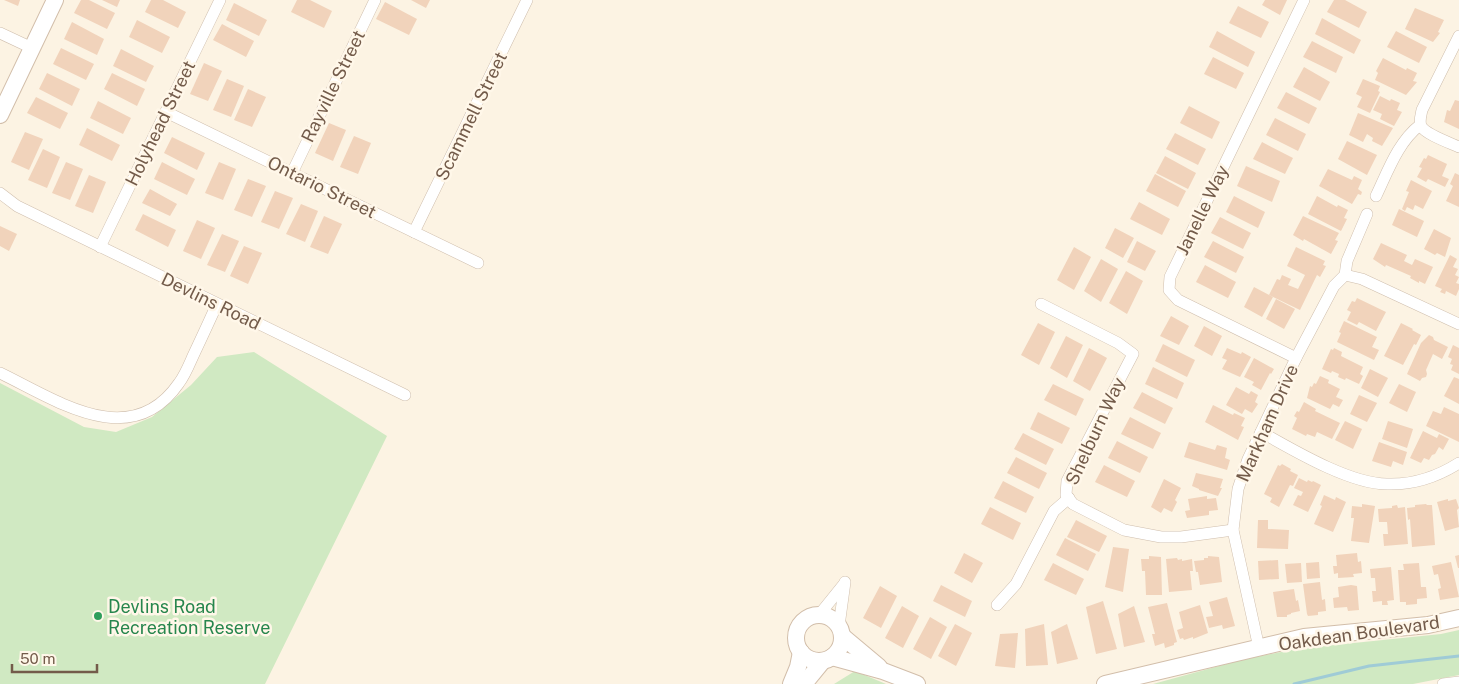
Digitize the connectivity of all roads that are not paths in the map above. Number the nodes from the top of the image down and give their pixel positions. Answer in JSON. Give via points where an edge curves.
{"nodes":[{"id":1,"x":55,"y":0,"type":"edge"},
{"id":2,"x":220,"y":0,"type":"edge"},
{"id":3,"x":375,"y":0,"type":"edge"},
{"id":4,"x":527,"y":0,"type":"edge"},
{"id":5,"x":1304,"y":0,"type":"edge"},
{"id":6,"x":0,"y":32,"type":"edge"},
{"id":7,"x":1459,"y":36,"type":"edge"},
{"id":8,"x":32,"y":48,"type":"junction"},
{"id":9,"x":166,"y":112,"type":"junction"},
{"id":10,"x":0,"y":114,"type":"edge"},
{"id":11,"x":1420,"y":125,"type":"junction"},
{"id":12,"x":1459,"y":147,"type":"edge"},
{"id":13,"x":292,"y":173,"type":"junction"},
{"id":14,"x":0,"y":193,"type":"edge"},
{"id":15,"x":1376,"y":196,"type":"dead end"},
{"id":16,"x":0,"y":203,"type":"edge"},
{"id":17,"x":17,"y":206,"type":"junction"},
{"id":18,"x":1367,"y":214,"type":"dead end"},
{"id":19,"x":414,"y":232,"type":"junction"},
{"id":20,"x":100,"y":247,"type":"junction"},
{"id":21,"x":478,"y":263,"type":"dead end"},
{"id":22,"x":1344,"y":275,"type":"junction"},
{"id":23,"x":217,"y":304,"type":"junction"},
{"id":24,"x":1041,"y":304,"type":"dead end"},
{"id":25,"x":1459,"y":324,"type":"edge"},
{"id":26,"x":1296,"y":358,"type":"junction"},
{"id":27,"x":0,"y":372,"type":"edge"},
{"id":28,"x":405,"y":395,"type":"dead end"},
{"id":29,"x":1261,"y":432,"type":"junction"},
{"id":30,"x":1459,"y":463,"type":"edge"},
{"id":31,"x":1068,"y":498,"type":"junction"},
{"id":32,"x":1233,"y":530,"type":"junction"},
{"id":33,"x":997,"y":605,"type":"dead end"},
{"id":34,"x":819,"y":615,"type":"junction"},
{"id":35,"x":1459,"y":618,"type":"edge"},
{"id":36,"x":841,"y":631,"type":"junction"},
{"id":37,"x":1259,"y":648,"type":"junction"},
{"id":38,"x":801,"y":652,"type":"junction"},
{"id":39,"x":827,"y":660,"type":"junction"},
{"id":40,"x":883,"y":670,"type":"junction"},
{"id":41,"x":1459,"y":682,"type":"edge"},
{"id":42,"x":791,"y":684,"type":"edge"},
{"id":43,"x":804,"y":684,"type":"edge"},
{"id":44,"x":917,"y":684,"type":"edge"},
{"id":45,"x":1105,"y":684,"type":"edge"},
{"id":46,"x":1443,"y":684,"type":"edge"}],
"edges":[{"from":1,"to":8,"type":"street"},
{"from":2,"to":9,"type":"street","name":"Holyhead Street"},
{"from":3,"to":13,"type":"street","name":"Rayville Street"},
{"from":4,"to":19,"type":"street","name":"Scammell Street"},
{"from":5,"to":26,"type":"street","name":"Janelle Way","via":[[1170,277],[1169,290],[1178,300]]},
{"from":6,"to":8,"type":"street"},
{"from":7,"to":11,"type":"street","via":[[1422,110]]},
{"from":8,"to":10,"type":"street"},
{"from":9,"to":13,"type":"street","name":"Ontario Street"},
{"from":9,"to":20,"type":"street","name":"Holyhead Street"},
{"from":11,"to":12,"type":"street"},
{"from":11,"to":15,"type":"street","via":[[1402,143]]},
{"from":13,"to":19,"type":"street","name":"Ontario Street"},
{"from":14,"to":17,"type":"street","name":"Devlins Road"},
{"from":16,"to":17,"type":"street","name":"Devlins Road"},
{"from":17,"to":20,"type":"street","name":"Devlins Road"},
{"from":18,"to":22,"type":"street","name":"Markham Drive"},
{"from":19,"to":21,"type":"street","name":"Ontario Street"},
{"from":20,"to":23,"type":"street","name":"Devlins Road"},
{"from":22,"to":25,"type":"street","via":[[1362,279]]},
{"from":22,"to":26,"type":"street","name":"Markham Drive","via":[[1334,286]]},
{"from":23,"to":27,"type":"street","via":[[181,381],[153,408],[134,416],[111,419],[84,413]]},
{"from":23,"to":28,"type":"street","name":"Devlins Road"},
{"from":24,"to":31,"type":"street","name":"Shelburn Way","via":[[1118,343],[1133,354],[1068,482]]},
{"from":26,"to":29,"type":"street","name":"Markham Drive"},
{"from":29,"to":30,"type":"street","via":[[1362,481],[1386,484],[1420,481],[1446,472]]},
{"from":29,"to":32,"type":"street","name":"Markham Drive","via":[[1238,489]]},
{"from":31,"to":32,"type":"street","name":"Shelburn Way","via":[[1073,504],[1124,530],[1181,537]]},
{"from":31,"to":33,"type":"street","via":[[1054,512],[1016,584]]},
{"from":32,"to":37,"type":"street","name":"Markham Drive"},
{"from":34,"to":36,"type":"street","via":[[830,618]]},
{"from":34,"to":36,"type":"street","via":[[845,582]]},
{"from":34,"to":38,"type":"street","via":[[807,619],[799,628],[797,640]]},
{"from":35,"to":37,"type":"street","name":"Oakdean Boulevard","via":[[1428,625],[1304,637]]},
{"from":36,"to":39,"type":"street","via":[[840,649]]},
{"from":36,"to":40,"type":"street"},
{"from":37,"to":45,"type":"street","name":"Oakdean Boulevard"},
{"from":38,"to":39,"type":"street","via":[[810,660]]},
{"from":38,"to":42,"type":"street"},
{"from":39,"to":40,"type":"street"},
{"from":39,"to":43,"type":"street"},
{"from":40,"to":44,"type":"street"},
{"from":41,"to":46,"type":"street"}]}
